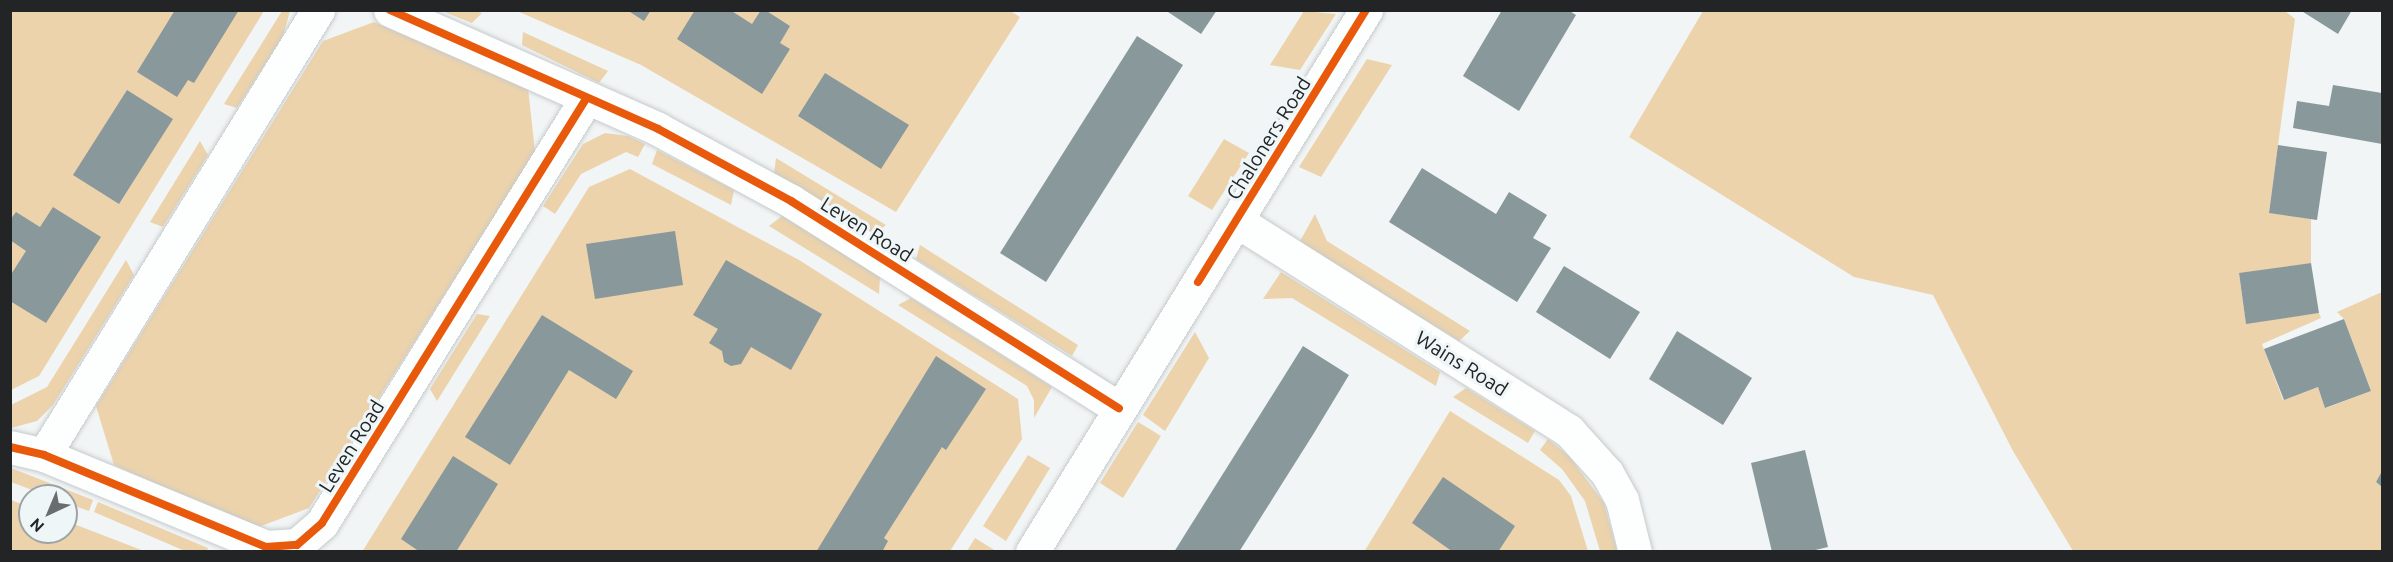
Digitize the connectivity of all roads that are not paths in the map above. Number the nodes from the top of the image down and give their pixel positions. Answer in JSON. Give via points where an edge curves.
{"nodes":[{"id":1,"x":318,"y":10,"type":"edge"},
{"id":2,"x":390,"y":10,"type":"edge"},
{"id":3,"x":1366,"y":10,"type":"edge"},
{"id":4,"x":586,"y":99,"type":"junction"},
{"id":5,"x":1237,"y":221,"type":"junction"},
{"id":6,"x":1119,"y":408,"type":"junction"},
{"id":7,"x":10,"y":447,"type":"edge"},
{"id":8,"x":44,"y":455,"type":"junction"},
{"id":9,"x":1045,"y":547,"type":"edge"},
{"id":10,"x":1635,"y":552,"type":"edge"}],
"edges":[{"from":1,"to":8,"type":"street"},
{"from":2,"to":4,"type":"street","name":"Leven Road"},
{"from":3,"to":5,"type":"street","name":"Chaloners Road"},
{"from":4,"to":6,"type":"street","name":"Leven Road","via":[[658,129],[791,201]]},
{"from":4,"to":8,"type":"street","name":"Leven Road","via":[[322,523],[297,545],[266,547]]},
{"from":5,"to":6,"type":"street","name":"Chaloners Road"},
{"from":5,"to":10,"type":"street","name":"Wains Road","via":[[1569,431],[1607,473],[1622,501]]},
{"from":6,"to":9,"type":"street","name":"Chaloners Road"},
{"from":7,"to":8,"type":"street","name":"Leven Road"}]}
